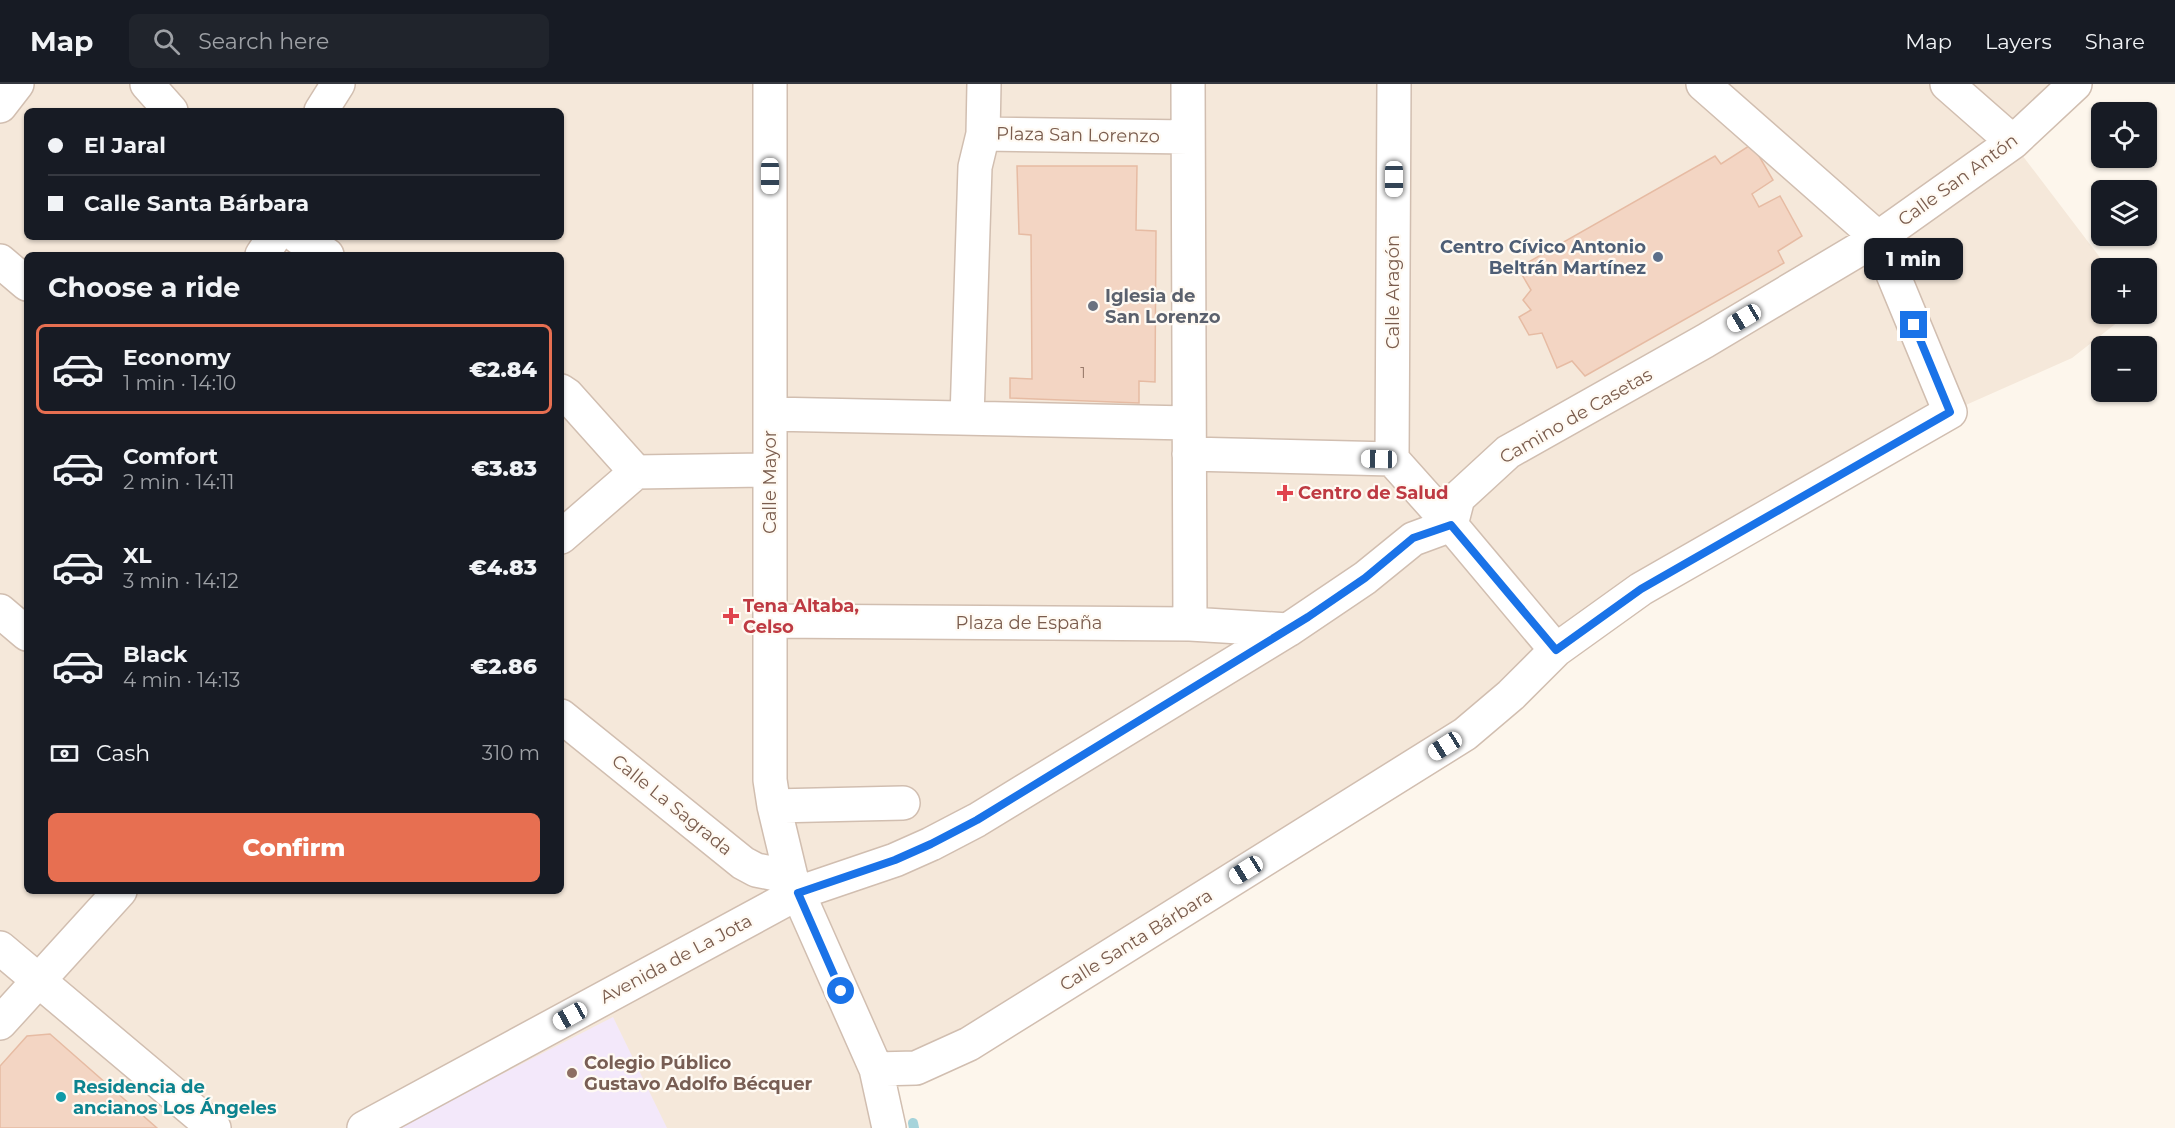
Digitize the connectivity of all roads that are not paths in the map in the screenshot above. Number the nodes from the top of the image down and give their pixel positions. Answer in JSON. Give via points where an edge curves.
{"nodes":[{"id":1,"x":17,"y":84,"type":"edge"},
{"id":2,"x":147,"y":84,"type":"edge"},
{"id":3,"x":338,"y":84,"type":"edge"},
{"id":4,"x":770,"y":84,"type":"edge"},
{"id":5,"x":984,"y":84,"type":"edge"},
{"id":6,"x":1188,"y":84,"type":"edge"},
{"id":7,"x":1394,"y":84,"type":"edge"},
{"id":8,"x":1703,"y":84,"type":"edge"},
{"id":9,"x":1947,"y":84,"type":"edge"},
{"id":10,"x":2075,"y":84,"type":"edge"},
{"id":11,"x":0,"y":106,"type":"edge"},
{"id":12,"x":168,"y":108,"type":"edge"},
{"id":13,"x":323,"y":108,"type":"edge"},
{"id":14,"x":983,"y":134,"type":"junction"},
{"id":15,"x":1188,"y":137,"type":"junction"},
{"id":16,"x":2013,"y":142,"type":"junction"},
{"id":17,"x":1878,"y":238,"type":"junction"},
{"id":18,"x":303,"y":240,"type":"edge"},
{"id":19,"x":322,"y":252,"type":"edge"},
{"id":20,"x":0,"y":261,"type":"edge"},
{"id":21,"x":24,"y":281,"type":"edge"},
{"id":22,"x":564,"y":393,"type":"edge"},
{"id":23,"x":770,"y":414,"type":"junction"},
{"id":24,"x":967,"y":418,"type":"junction"},
{"id":25,"x":1189,"y":438,"type":"junction"},
{"id":26,"x":1392,"y":459,"type":"junction"},
{"id":27,"x":770,"y":470,"type":"junction"},
{"id":28,"x":636,"y":472,"type":"junction"},
{"id":29,"x":1419,"y":489,"type":"junction"},
{"id":30,"x":1455,"y":511,"type":"junction"},
{"id":31,"x":564,"y":534,"type":"edge"},
{"id":32,"x":1413,"y":538,"type":"junction"},
{"id":33,"x":0,"y":610,"type":"edge"},
{"id":34,"x":770,"y":621,"type":"junction"},
{"id":35,"x":1190,"y":624,"type":"junction"},
{"id":36,"x":1288,"y":630,"type":"junction"},
{"id":37,"x":24,"y":631,"type":"edge"},
{"id":38,"x":1556,"y":650,"type":"junction"},
{"id":39,"x":564,"y":718,"type":"edge"},
{"id":40,"x":903,"y":803,"type":"dead end"},
{"id":41,"x":774,"y":806,"type":"junction"},
{"id":42,"x":794,"y":885,"type":"junction"},
{"id":43,"x":117,"y":894,"type":"edge"},
{"id":44,"x":0,"y":948,"type":"edge"},
{"id":45,"x":37,"y":980,"type":"junction"},
{"id":46,"x":0,"y":1023,"type":"edge"},
{"id":47,"x":876,"y":1069,"type":"junction"},
{"id":48,"x":214,"y":1128,"type":"edge"},
{"id":49,"x":364,"y":1128,"type":"edge"},
{"id":50,"x":889,"y":1128,"type":"edge"}],
"edges":[{"from":1,"to":11,"type":"street"},
{"from":2,"to":12,"type":"street"},
{"from":3,"to":13,"type":"street"},
{"from":4,"to":23,"type":"street","name":"Calle Mayor"},
{"from":5,"to":14,"type":"street","name":"Plaza San Lorenzo"},
{"from":6,"to":15,"type":"street"},
{"from":7,"to":26,"type":"street","name":"Calle Aragón"},
{"from":8,"to":17,"type":"street"},
{"from":9,"to":16,"type":"street"},
{"from":10,"to":16,"type":"street","name":"Calle San Antón"},
{"from":14,"to":15,"type":"street","name":"Plaza San Lorenzo"},
{"from":14,"to":24,"type":"street","via":[[975,167]]},
{"from":15,"to":25,"type":"street"},
{"from":16,"to":17,"type":"street","name":"Calle San Antón"},
{"from":17,"to":30,"type":"street","name":"Camino de Casetas","via":[[1508,452]]},
{"from":17,"to":38,"type":"street","name":"Calle Santa Bárbara","via":[[1950,412],[1641,589]]},
{"from":18,"to":19,"type":"street"},
{"from":20,"to":21,"type":"street"},
{"from":22,"to":28,"type":"street"},
{"from":23,"to":24,"type":"street"},
{"from":23,"to":27,"type":"street","name":"Calle Mayor"},
{"from":24,"to":25,"type":"street"},
{"from":25,"to":26,"type":"street"},
{"from":25,"to":35,"type":"street"},
{"from":26,"to":29,"type":"street"},
{"from":27,"to":28,"type":"street"},
{"from":27,"to":34,"type":"street","name":"Calle Mayor"},
{"from":28,"to":31,"type":"street"},
{"from":29,"to":30,"type":"street"},
{"from":29,"to":32,"type":"street"},
{"from":30,"to":32,"type":"street","name":"Camino de Casetas"},
{"from":30,"to":38,"type":"street"},
{"from":32,"to":36,"type":"street","name":"Camino de Casetas","via":[[1365,578]]},
{"from":33,"to":37,"type":"street"},
{"from":34,"to":35,"type":"street","name":"Plaza de España"},
{"from":34,"to":41,"type":"street","name":"Calle Mayor","via":[[770,780]]},
{"from":35,"to":36,"type":"street","name":"Plaza de España"},
{"from":36,"to":42,"type":"street","name":"Camino de Casetas","via":[[977,820],[931,844],[895,860]]},
{"from":38,"to":47,"type":"street","name":"Calle Santa Bárbara","via":[[1465,734],[969,1044],[916,1068]]},
{"from":39,"to":42,"type":"street","name":"Calle La Sagrada","via":[[743,863]]},
{"from":40,"to":41,"type":"street"},
{"from":41,"to":42,"type":"street","name":"Calle Mayor"},
{"from":42,"to":47,"type":"street","name":"Calle Mayor"},
{"from":42,"to":49,"type":"street","name":"Avenida de La Jota"},
{"from":43,"to":45,"type":"street"},
{"from":44,"to":45,"type":"street"},
{"from":45,"to":46,"type":"street"},
{"from":45,"to":48,"type":"street"},
{"from":47,"to":50,"type":"street","name":"Calle Mayor"}]}
